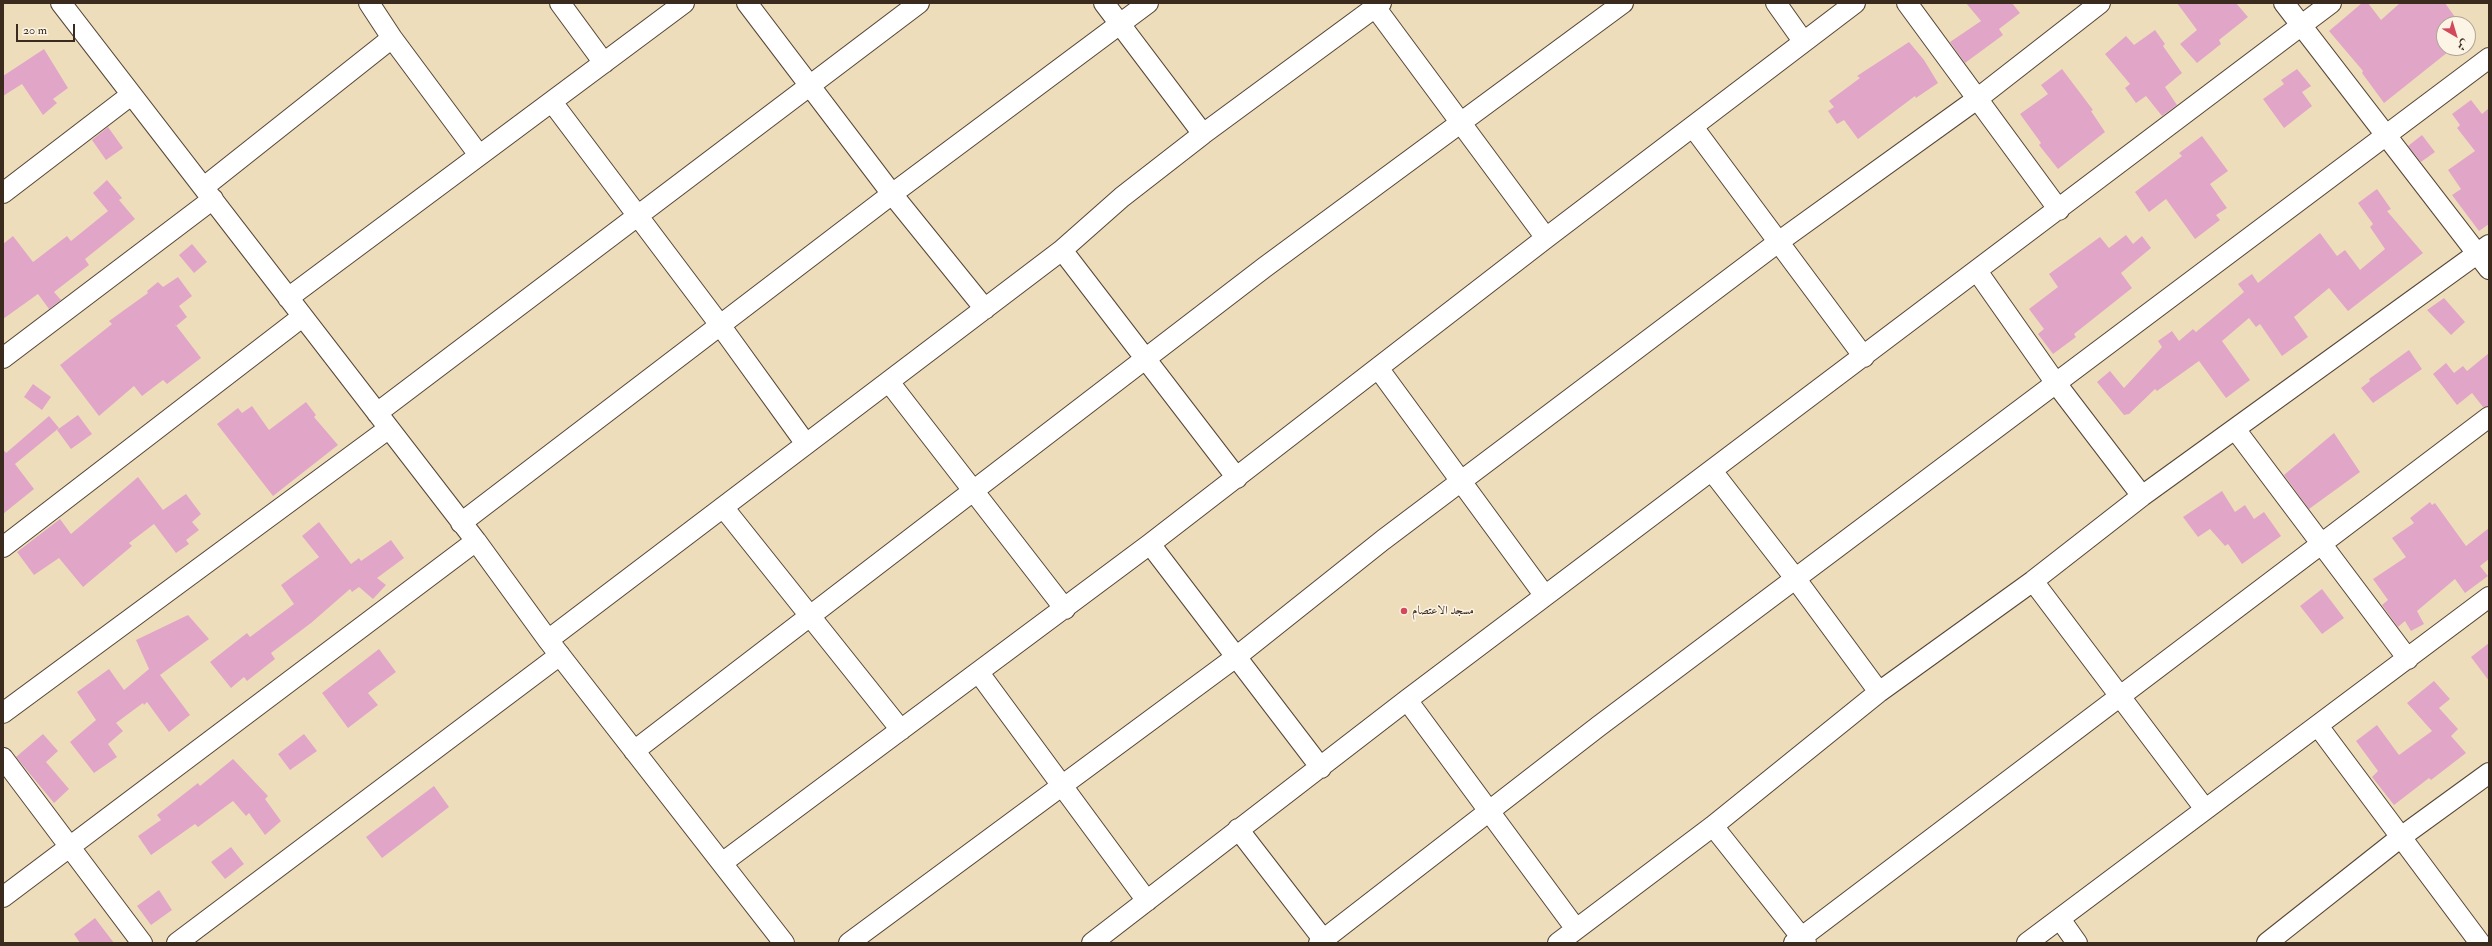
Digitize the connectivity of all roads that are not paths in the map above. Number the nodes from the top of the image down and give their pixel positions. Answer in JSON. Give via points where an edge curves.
{"nodes":[{"id":1,"x":62,"y":3,"type":"edge"},
{"id":2,"x":370,"y":3,"type":"edge"},
{"id":3,"x":560,"y":3,"type":"edge"},
{"id":4,"x":684,"y":3,"type":"edge"},
{"id":5,"x":746,"y":3,"type":"edge"},
{"id":6,"x":919,"y":3,"type":"edge"},
{"id":7,"x":1104,"y":3,"type":"edge"},
{"id":8,"x":1148,"y":3,"type":"edge"},
{"id":9,"x":1624,"y":3,"type":"edge"},
{"id":10,"x":1776,"y":3,"type":"edge"},
{"id":11,"x":1855,"y":3,"type":"edge"},
{"id":12,"x":1908,"y":3,"type":"edge"},
{"id":13,"x":2100,"y":3,"type":"edge"},
{"id":14,"x":2284,"y":3,"type":"edge"},
{"id":15,"x":2331,"y":3,"type":"edge"},
{"id":16,"x":1378,"y":5,"type":"edge"},
{"id":17,"x":1121,"y":23,"type":"junction"},
{"id":18,"x":2302,"y":25,"type":"junction"},
{"id":19,"x":392,"y":38,"type":"junction"},
{"id":20,"x":1804,"y":41,"type":"junction"},
{"id":21,"x":2489,"y":58,"type":"edge"},
{"id":22,"x":604,"y":63,"type":"junction"},
{"id":23,"x":811,"y":86,"type":"junction"},
{"id":24,"x":131,"y":95,"type":"junction"},
{"id":25,"x":1978,"y":99,"type":"junction"},
{"id":26,"x":552,"y":102,"type":"junction"},
{"id":27,"x":1459,"y":122,"type":"junction"},
{"id":28,"x":1694,"y":127,"type":"junction"},
{"id":29,"x":1203,"y":134,"type":"junction"},
{"id":30,"x":2386,"y":134,"type":"junction"},
{"id":31,"x":479,"y":155,"type":"junction"},
{"id":32,"x":3,"y":193,"type":"edge"},
{"id":33,"x":209,"y":193,"type":"junction"},
{"id":34,"x":892,"y":194,"type":"junction"},
{"id":35,"x":2059,"y":210,"type":"junction"},
{"id":36,"x":638,"y":217,"type":"junction"},
{"id":37,"x":1546,"y":238,"type":"junction"},
{"id":38,"x":1777,"y":243,"type":"junction"},
{"id":39,"x":2483,"y":249,"type":"edge"},
{"id":40,"x":1062,"y":250,"type":"junction"},
{"id":41,"x":2489,"y":269,"type":"edge"},
{"id":42,"x":1977,"y":271,"type":"junction"},
{"id":43,"x":288,"y":298,"type":"junction"},
{"id":44,"x":985,"y":309,"type":"junction"},
{"id":45,"x":302,"y":317,"type":"junction"},
{"id":46,"x":720,"y":326,"type":"junction"},
{"id":47,"x":1864,"y":357,"type":"junction"},
{"id":48,"x":3,"y":358,"type":"edge"},
{"id":49,"x":1145,"y":359,"type":"junction"},
{"id":50,"x":1378,"y":368,"type":"junction"},
{"id":51,"x":889,"y":382,"type":"junction"},
{"id":52,"x":2055,"y":382,"type":"junction"},
{"id":53,"x":377,"y":413,"type":"junction"},
{"id":54,"x":2489,"y":417,"type":"edge"},
{"id":55,"x":388,"y":429,"type":"junction"},
{"id":56,"x":2235,"y":429,"type":"junction"},
{"id":57,"x":806,"y":444,"type":"junction"},
{"id":58,"x":1712,"y":471,"type":"junction"},
{"id":59,"x":1237,"y":478,"type":"junction"},
{"id":60,"x":1462,"y":482,"type":"junction"},
{"id":61,"x":975,"y":490,"type":"junction"},
{"id":62,"x":2142,"y":496,"type":"junction"},
{"id":63,"x":724,"y":507,"type":"junction"},
{"id":64,"x":461,"y":523,"type":"junction"},
{"id":65,"x":476,"y":541,"type":"junction"},
{"id":66,"x":1150,"y":544,"type":"junction"},
{"id":67,"x":2320,"y":544,"type":"junction"},
{"id":68,"x":3,"y":547,"type":"edge"},
{"id":69,"x":1796,"y":578,"type":"junction"},
{"id":70,"x":2033,"y":581,"type":"junction"},
{"id":71,"x":1545,"y":596,"type":"junction"},
{"id":72,"x":2489,"y":597,"type":"edge"},
{"id":73,"x":1065,"y":609,"type":"junction"},
{"id":74,"x":810,"y":618,"type":"junction"},
{"id":75,"x":554,"y":648,"type":"junction"},
{"id":76,"x":1236,"y":657,"type":"junction"},
{"id":77,"x":2408,"y":659,"type":"junction"},
{"id":78,"x":979,"y":673,"type":"junction"},
{"id":79,"x":1879,"y":692,"type":"junction"},
{"id":80,"x":2119,"y":697,"type":"junction"},
{"id":81,"x":1407,"y":700,"type":"junction"},
{"id":82,"x":3,"y":713,"type":"edge"},
{"id":83,"x":2318,"y":726,"type":"junction"},
{"id":84,"x":901,"y":730,"type":"junction"},
{"id":85,"x":634,"y":751,"type":"junction"},
{"id":86,"x":3,"y":758,"type":"edge"},
{"id":87,"x":1321,"y":768,"type":"junction"},
{"id":88,"x":2489,"y":772,"type":"edge"},
{"id":89,"x":1061,"y":786,"type":"junction"},
{"id":90,"x":2205,"y":809,"type":"junction"},
{"id":91,"x":1488,"y":811,"type":"junction"},
{"id":92,"x":1714,"y":826,"type":"junction"},
{"id":93,"x":1238,"y":829,"type":"junction"},
{"id":94,"x":2401,"y":837,"type":"junction"},
{"id":95,"x":69,"y":846,"type":"junction"},
{"id":96,"x":722,"y":863,"type":"junction"},
{"id":97,"x":3,"y":897,"type":"edge"},
{"id":98,"x":1147,"y":901,"type":"junction"},
{"id":99,"x":2060,"y":919,"type":"junction"},
{"id":100,"x":1576,"y":929,"type":"junction"},
{"id":101,"x":1800,"y":941,"type":"edge"},
{"id":102,"x":1323,"y":942,"type":"edge"},
{"id":103,"x":142,"y":943,"type":"edge"},
{"id":104,"x":177,"y":943,"type":"edge"},
{"id":105,"x":784,"y":943,"type":"edge"},
{"id":106,"x":849,"y":943,"type":"edge"},
{"id":107,"x":1092,"y":943,"type":"edge"},
{"id":108,"x":1558,"y":943,"type":"edge"},
{"id":109,"x":2027,"y":943,"type":"edge"},
{"id":110,"x":2077,"y":943,"type":"edge"},
{"id":111,"x":2267,"y":943,"type":"edge"},
{"id":112,"x":2480,"y":943,"type":"edge"}],
"edges":[{"from":1,"to":24,"type":"street"},
{"from":2,"to":19,"type":"street"},
{"from":3,"to":22,"type":"street"},
{"from":4,"to":22,"type":"street"},
{"from":5,"to":23,"type":"street"},
{"from":6,"to":23,"type":"street"},
{"from":7,"to":17,"type":"street"},
{"from":8,"to":17,"type":"street"},
{"from":9,"to":27,"type":"street"},
{"from":10,"to":20,"type":"street"},
{"from":11,"to":20,"type":"street"},
{"from":12,"to":25,"type":"street"},
{"from":13,"to":25,"type":"street"},
{"from":14,"to":18,"type":"street"},
{"from":15,"to":18,"type":"street"},
{"from":16,"to":27,"type":"street"},
{"from":16,"to":29,"type":"street"},
{"from":17,"to":29,"type":"street"},
{"from":17,"to":34,"type":"street"},
{"from":18,"to":30,"type":"street"},
{"from":18,"to":35,"type":"street"},
{"from":19,"to":31,"type":"street"},
{"from":19,"to":33,"type":"street"},
{"from":20,"to":28,"type":"street"},
{"from":21,"to":30,"type":"street"},
{"from":22,"to":26,"type":"street"},
{"from":23,"to":34,"type":"street"},
{"from":23,"to":36,"type":"street"},
{"from":24,"to":32,"type":"street"},
{"from":24,"to":33,"type":"street"},
{"from":25,"to":35,"type":"street"},
{"from":25,"to":38,"type":"street"},
{"from":26,"to":31,"type":"street"},
{"from":26,"to":36,"type":"street"},
{"from":27,"to":37,"type":"street"},
{"from":27,"to":49,"type":"street"},
{"from":28,"to":37,"type":"street"},
{"from":28,"to":38,"type":"street"},
{"from":29,"to":40,"type":"street","via":[[1122,198]]},
{"from":30,"to":39,"type":"street"},
{"from":30,"to":52,"type":"street"},
{"from":31,"to":43,"type":"street"},
{"from":33,"to":43,"type":"street"},
{"from":33,"to":48,"type":"street"},
{"from":34,"to":44,"type":"street"},
{"from":34,"to":46,"type":"street"},
{"from":35,"to":42,"type":"street"},
{"from":36,"to":46,"type":"street"},
{"from":36,"to":53,"type":"street"},
{"from":37,"to":50,"type":"street"},
{"from":38,"to":47,"type":"street"},
{"from":38,"to":60,"type":"street"},
{"from":39,"to":41,"type":"street"},
{"from":39,"to":56,"type":"street"},
{"from":40,"to":44,"type":"street"},
{"from":40,"to":49,"type":"street"},
{"from":42,"to":47,"type":"street"},
{"from":42,"to":52,"type":"street"},
{"from":43,"to":45,"type":"street"},
{"from":44,"to":51,"type":"street"},
{"from":45,"to":53,"type":"street"},
{"from":45,"to":68,"type":"street"},
{"from":46,"to":57,"type":"street"},
{"from":46,"to":64,"type":"street"},
{"from":47,"to":58,"type":"street"},
{"from":49,"to":59,"type":"street"},
{"from":49,"to":61,"type":"street"},
{"from":50,"to":59,"type":"street"},
{"from":50,"to":60,"type":"street"},
{"from":51,"to":57,"type":"street"},
{"from":51,"to":61,"type":"street"},
{"from":52,"to":62,"type":"street"},
{"from":52,"to":69,"type":"street"},
{"from":53,"to":55,"type":"street"},
{"from":54,"to":67,"type":"street"},
{"from":55,"to":64,"type":"street"},
{"from":55,"to":82,"type":"street"},
{"from":56,"to":62,"type":"street"},
{"from":56,"to":67,"type":"street"},
{"from":57,"to":63,"type":"street"},
{"from":58,"to":69,"type":"street"},
{"from":58,"to":71,"type":"street"},
{"from":59,"to":66,"type":"street"},
{"from":60,"to":71,"type":"street"},
{"from":60,"to":76,"type":"street","via":[[1383,540]]},
{"from":61,"to":73,"type":"street"},
{"from":61,"to":74,"type":"street"},
{"from":62,"to":70,"type":"street"},
{"from":63,"to":74,"type":"street"},
{"from":63,"to":75,"type":"street"},
{"from":64,"to":65,"type":"street"},
{"from":65,"to":75,"type":"street"},
{"from":65,"to":95,"type":"street"},
{"from":66,"to":73,"type":"street"},
{"from":66,"to":76,"type":"street"},
{"from":67,"to":77,"type":"street"},
{"from":67,"to":80,"type":"street"},
{"from":69,"to":79,"type":"street"},
{"from":69,"to":91,"type":"street"},
{"from":70,"to":79,"type":"street"},
{"from":70,"to":80,"type":"street"},
{"from":71,"to":81,"type":"street"},
{"from":72,"to":77,"type":"street"},
{"from":73,"to":78,"type":"street"},
{"from":74,"to":84,"type":"street"},
{"from":74,"to":85,"type":"street"},
{"from":75,"to":85,"type":"street"},
{"from":75,"to":104,"type":"street"},
{"from":76,"to":87,"type":"street"},
{"from":76,"to":89,"type":"street"},
{"from":77,"to":83,"type":"street"},
{"from":78,"to":84,"type":"street"},
{"from":78,"to":89,"type":"street"},
{"from":79,"to":92,"type":"street"},
{"from":80,"to":90,"type":"street"},
{"from":80,"to":101,"type":"street"},
{"from":81,"to":87,"type":"street"},
{"from":81,"to":91,"type":"street"},
{"from":83,"to":90,"type":"street"},
{"from":83,"to":94,"type":"street"},
{"from":84,"to":96,"type":"street"},
{"from":85,"to":96,"type":"street"},
{"from":86,"to":95,"type":"street"},
{"from":87,"to":93,"type":"street"},
{"from":88,"to":94,"type":"street"},
{"from":89,"to":98,"type":"street"},
{"from":89,"to":106,"type":"street"},
{"from":90,"to":99,"type":"street"},
{"from":91,"to":100,"type":"street"},
{"from":91,"to":102,"type":"street"},
{"from":92,"to":100,"type":"street"},
{"from":92,"to":101,"type":"street"},
{"from":93,"to":98,"type":"street"},
{"from":93,"to":102,"type":"street"},
{"from":94,"to":111,"type":"street"},
{"from":94,"to":112,"type":"street"},
{"from":95,"to":97,"type":"street"},
{"from":95,"to":103,"type":"street"},
{"from":96,"to":105,"type":"street"},
{"from":98,"to":107,"type":"street"},
{"from":99,"to":109,"type":"street"},
{"from":99,"to":110,"type":"street"},
{"from":100,"to":108,"type":"street"}]}
